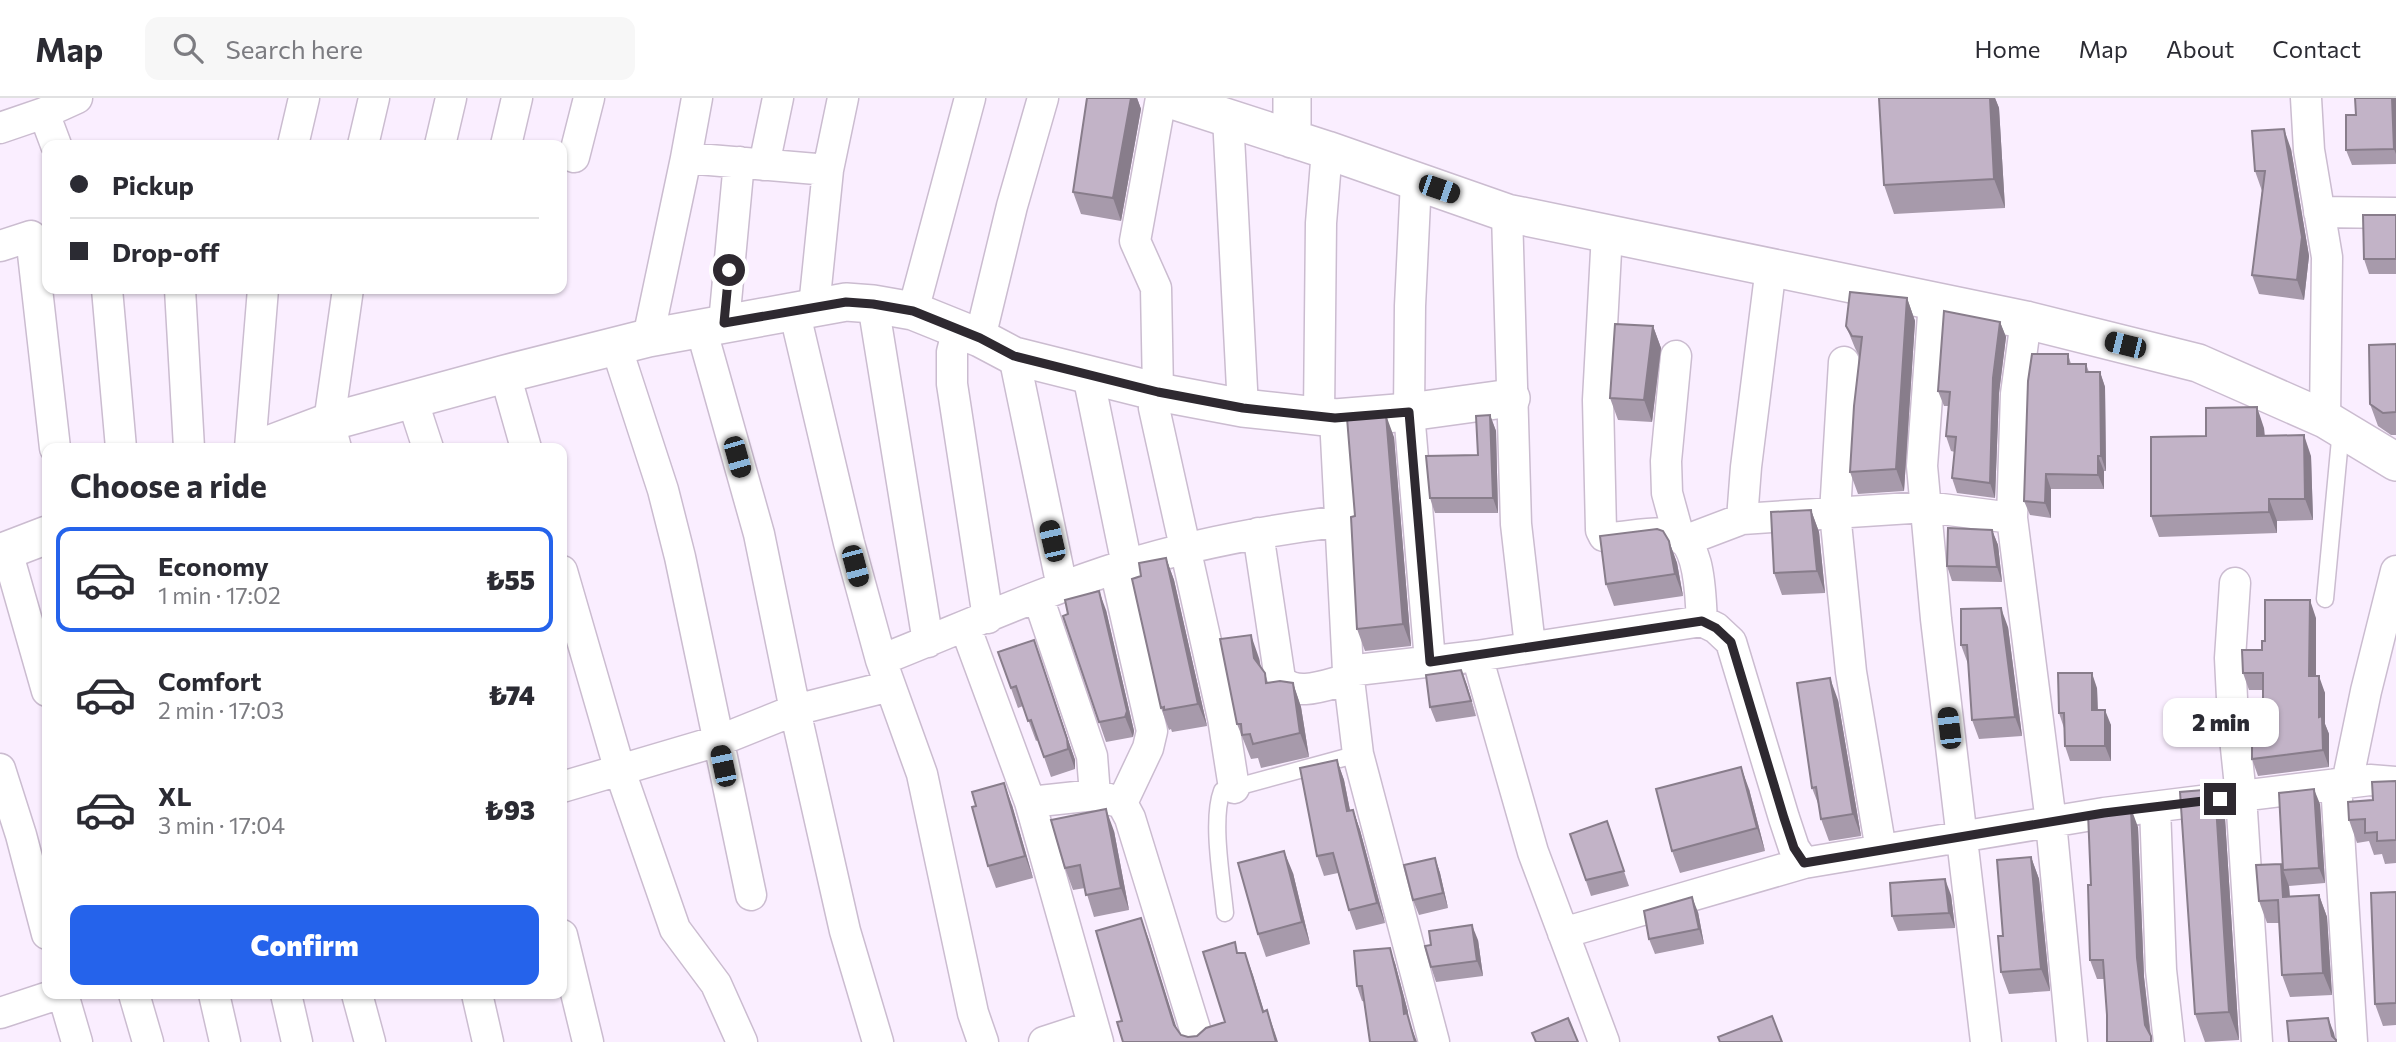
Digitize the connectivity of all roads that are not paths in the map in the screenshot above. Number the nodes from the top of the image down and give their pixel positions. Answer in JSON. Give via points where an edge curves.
{"nodes":[{"id":1,"x":77,"y":98,"type":"edge"},
{"id":2,"x":304,"y":98,"type":"edge"},
{"id":3,"x":373,"y":98,"type":"edge"},
{"id":4,"x":450,"y":98,"type":"edge"},
{"id":5,"x":517,"y":98,"type":"edge"},
{"id":6,"x":589,"y":98,"type":"edge"},
{"id":7,"x":696,"y":98,"type":"edge"},
{"id":8,"x":778,"y":98,"type":"edge"},
{"id":9,"x":843,"y":98,"type":"edge"},
{"id":10,"x":970,"y":98,"type":"edge"},
{"id":11,"x":1043,"y":98,"type":"edge"},
{"id":12,"x":1164,"y":98,"type":"edge"},
{"id":13,"x":1292,"y":98,"type":"edge"},
{"id":14,"x":2306,"y":98,"type":"edge"},
{"id":15,"x":44,"y":113,"type":"junction"},
{"id":16,"x":1228,"y":117,"type":"junction"},
{"id":17,"x":0,"y":128,"type":"edge"},
{"id":18,"x":1292,"y":139,"type":"junction"},
{"id":19,"x":54,"y":140,"type":"edge"},
{"id":20,"x":294,"y":140,"type":"edge"},
{"id":21,"x":364,"y":140,"type":"edge"},
{"id":22,"x":441,"y":140,"type":"edge"},
{"id":23,"x":507,"y":140,"type":"edge"},
{"id":24,"x":1326,"y":149,"type":"junction"},
{"id":25,"x":574,"y":157,"type":"dead end"},
{"id":26,"x":686,"y":158,"type":"junction"},
{"id":27,"x":752,"y":163,"type":"junction"},
{"id":28,"x":828,"y":170,"type":"junction"},
{"id":29,"x":1416,"y":181,"type":"junction"},
{"id":30,"x":2319,"y":212,"type":"junction"},
{"id":31,"x":1507,"y":213,"type":"junction"},
{"id":32,"x":2396,"y":213,"type":"edge"},
{"id":33,"x":1607,"y":233,"type":"junction"},
{"id":34,"x":39,"y":234,"type":"edge"},
{"id":35,"x":0,"y":246,"type":"edge"},
{"id":36,"x":1771,"y":267,"type":"junction"},
{"id":37,"x":42,"y":274,"type":"edge"},
{"id":38,"x":43,"y":294,"type":"edge"},
{"id":39,"x":107,"y":294,"type":"edge"},
{"id":40,"x":180,"y":294,"type":"edge"},
{"id":41,"x":263,"y":294,"type":"edge"},
{"id":42,"x":347,"y":294,"type":"edge"},
{"id":43,"x":1934,"y":301,"type":"junction"},
{"id":44,"x":873,"y":304,"type":"junction"},
{"id":45,"x":804,"y":308,"type":"junction"},
{"id":46,"x":913,"y":311,"type":"junction"},
{"id":47,"x":2026,"y":320,"type":"junction"},
{"id":48,"x":713,"y":326,"type":"junction"},
{"id":49,"x":969,"y":333,"type":"junction"},
{"id":50,"x":632,"y":342,"type":"junction"},
{"id":51,"x":1014,"y":356,"type":"junction"},
{"id":52,"x":1676,"y":356,"type":"dead end"},
{"id":53,"x":1843,"y":362,"type":"dead end"},
{"id":54,"x":505,"y":373,"type":"junction"},
{"id":55,"x":1088,"y":374,"type":"junction"},
{"id":56,"x":1158,"y":392,"type":"junction"},
{"id":57,"x":1511,"y":398,"type":"junction"},
{"id":58,"x":412,"y":399,"type":"junction"},
{"id":59,"x":1243,"y":408,"type":"junction"},
{"id":60,"x":1409,"y":412,"type":"junction"},
{"id":61,"x":1327,"y":417,"type":"junction"},
{"id":62,"x":2333,"y":424,"type":"junction"},
{"id":63,"x":333,"y":435,"type":"edge"},
{"id":64,"x":55,"y":443,"type":"edge"},
{"id":65,"x":121,"y":443,"type":"edge"},
{"id":66,"x":189,"y":443,"type":"edge"},
{"id":67,"x":250,"y":443,"type":"edge"},
{"id":68,"x":288,"y":443,"type":"edge"},
{"id":69,"x":426,"y":443,"type":"edge"},
{"id":70,"x":525,"y":443,"type":"edge"},
{"id":71,"x":2396,"y":462,"type":"edge"},
{"id":72,"x":1926,"y":507,"type":"junction"},
{"id":73,"x":1835,"y":513,"type":"junction"},
{"id":74,"x":2012,"y":518,"type":"junction"},
{"id":75,"x":1742,"y":519,"type":"junction"},
{"id":76,"x":1342,"y":521,"type":"junction"},
{"id":77,"x":1258,"y":533,"type":"junction"},
{"id":78,"x":42,"y":537,"type":"edge"},
{"id":79,"x":1682,"y":539,"type":"junction"},
{"id":80,"x":1186,"y":548,"type":"junction"},
{"id":81,"x":3,"y":552,"type":"edge"},
{"id":82,"x":1121,"y":567,"type":"junction"},
{"id":83,"x":2396,"y":571,"type":"edge"},
{"id":84,"x":2235,"y":583,"type":"dead end"},
{"id":85,"x":567,"y":588,"type":"edge"},
{"id":86,"x":1050,"y":592,"type":"junction"},
{"id":87,"x":2325,"y":599,"type":"dead end"},
{"id":88,"x":1702,"y":621,"type":"junction"},
{"id":89,"x":977,"y":622,"type":"junction"},
{"id":90,"x":928,"y":642,"type":"junction"},
{"id":91,"x":1530,"y":646,"type":"junction"},
{"id":92,"x":1477,"y":656,"type":"junction"},
{"id":93,"x":1430,"y":662,"type":"junction"},
{"id":94,"x":886,"y":673,"type":"junction"},
{"id":95,"x":42,"y":675,"type":"edge"},
{"id":96,"x":1348,"y":675,"type":"junction"},
{"id":97,"x":795,"y":710,"type":"junction"},
{"id":98,"x":718,"y":741,"type":"junction"},
{"id":99,"x":1357,"y":754,"type":"junction"},
{"id":100,"x":0,"y":769,"type":"edge"},
{"id":101,"x":620,"y":771,"type":"junction"},
{"id":102,"x":2396,"y":782,"type":"edge"},
{"id":103,"x":2341,"y":783,"type":"junction"},
{"id":104,"x":567,"y":786,"type":"edge"},
{"id":105,"x":1234,"y":788,"type":"junction"},
{"id":106,"x":2241,"y":796,"type":"junction"},
{"id":107,"x":1108,"y":799,"type":"junction"},
{"id":108,"x":1030,"y":802,"type":"junction"},
{"id":109,"x":2155,"y":807,"type":"junction"},
{"id":110,"x":2051,"y":822,"type":"junction"},
{"id":111,"x":1962,"y":837,"type":"junction"},
{"id":112,"x":1881,"y":850,"type":"junction"},
{"id":113,"x":1804,"y":863,"type":"junction"},
{"id":114,"x":751,"y":895,"type":"dead end"},
{"id":115,"x":1225,"y":913,"type":"dead end"},
{"id":116,"x":42,"y":915,"type":"edge"},
{"id":117,"x":1563,"y":933,"type":"junction"},
{"id":118,"x":567,"y":956,"type":"edge"},
{"id":119,"x":43,"y":999,"type":"edge"},
{"id":120,"x":64,"y":999,"type":"edge"},
{"id":121,"x":135,"y":999,"type":"edge"},
{"id":122,"x":215,"y":999,"type":"edge"},
{"id":123,"x":287,"y":999,"type":"edge"},
{"id":124,"x":357,"y":999,"type":"edge"},
{"id":125,"x":478,"y":999,"type":"edge"},
{"id":126,"x":0,"y":1013,"type":"edge"},
{"id":127,"x":1095,"y":1034,"type":"edge"},
{"id":128,"x":77,"y":1042,"type":"edge"},
{"id":129,"x":148,"y":1042,"type":"edge"},
{"id":130,"x":225,"y":1042,"type":"edge"},
{"id":131,"x":297,"y":1042,"type":"edge"},
{"id":132,"x":370,"y":1042,"type":"edge"},
{"id":133,"x":488,"y":1042,"type":"edge"},
{"id":134,"x":588,"y":1042,"type":"edge"},
{"id":135,"x":742,"y":1042,"type":"edge"},
{"id":136,"x":878,"y":1042,"type":"edge"},
{"id":137,"x":983,"y":1042,"type":"edge"},
{"id":138,"x":1044,"y":1042,"type":"edge"},
{"id":139,"x":1199,"y":1042,"type":"edge"},
{"id":140,"x":1434,"y":1042,"type":"edge"},
{"id":141,"x":1604,"y":1042,"type":"edge"},
{"id":142,"x":1986,"y":1042,"type":"edge"},
{"id":143,"x":2072,"y":1042,"type":"edge"},
{"id":144,"x":2169,"y":1042,"type":"edge"},
{"id":145,"x":2257,"y":1042,"type":"edge"},
{"id":146,"x":2352,"y":1042,"type":"edge"}],
"edges":[{"from":1,"to":15,"type":"street"},
{"from":2,"to":20,"type":"street"},
{"from":3,"to":21,"type":"street"},
{"from":4,"to":22,"type":"street"},
{"from":5,"to":23,"type":"street"},
{"from":6,"to":25,"type":"street"},
{"from":7,"to":26,"type":"street"},
{"from":8,"to":27,"type":"street"},
{"from":9,"to":28,"type":"street"},
{"from":10,"to":46,"type":"street"},
{"from":11,"to":49,"type":"street"},
{"from":12,"to":16,"type":"street"},
{"from":12,"to":56,"type":"street","via":[[1136,241],[1156,288]]},
{"from":13,"to":18,"type":"street"},
{"from":14,"to":30,"type":"street"},
{"from":15,"to":17,"type":"street"},
{"from":15,"to":19,"type":"street"},
{"from":16,"to":18,"type":"street"},
{"from":16,"to":59,"type":"street"},
{"from":18,"to":24,"type":"street"},
{"from":24,"to":29,"type":"street"},
{"from":24,"to":61,"type":"street","via":[[1321,223]]},
{"from":26,"to":27,"type":"street"},
{"from":26,"to":50,"type":"street"},
{"from":27,"to":28,"type":"street"},
{"from":27,"to":48,"type":"street"},
{"from":28,"to":45,"type":"street"},
{"from":29,"to":31,"type":"street"},
{"from":29,"to":60,"type":"street"},
{"from":30,"to":32,"type":"street"},
{"from":30,"to":62,"type":"street","via":[[2327,257]]},
{"from":31,"to":33,"type":"street"},
{"from":31,"to":57,"type":"street"},
{"from":33,"to":36,"type":"street"},
{"from":33,"to":79,"type":"street","via":[[1598,400],[1601,530],[1611,538],[1672,534]]},
{"from":34,"to":35,"type":"street"},
{"from":34,"to":37,"type":"street"},
{"from":36,"to":43,"type":"street"},
{"from":36,"to":75,"type":"street"},
{"from":38,"to":64,"type":"street"},
{"from":39,"to":65,"type":"street"},
{"from":40,"to":66,"type":"street"},
{"from":41,"to":67,"type":"street"},
{"from":42,"to":63,"type":"street"},
{"from":43,"to":47,"type":"street"},
{"from":43,"to":72,"type":"street","via":[[1922,467]]},
{"from":44,"to":45,"type":"street","via":[[846,302]]},
{"from":44,"to":46,"type":"street"},
{"from":44,"to":90,"type":"street"},
{"from":45,"to":48,"type":"street"},
{"from":45,"to":94,"type":"street","via":[[849,543]]},
{"from":46,"to":49,"type":"street"},
{"from":47,"to":62,"type":"street","via":[[2198,363]]},
{"from":47,"to":74,"type":"street","via":[[2016,394]]},
{"from":48,"to":50,"type":"street"},
{"from":48,"to":97,"type":"street"},
{"from":49,"to":51,"type":"street"},
{"from":49,"to":89,"type":"street","via":[[952,352],[951,384]]},
{"from":50,"to":54,"type":"street"},
{"from":50,"to":98,"type":"street"},
{"from":51,"to":55,"type":"street"},
{"from":51,"to":86,"type":"street"},
{"from":52,"to":79,"type":"street","via":[[1667,493]]},
{"from":53,"to":73,"type":"street"},
{"from":54,"to":58,"type":"street"},
{"from":54,"to":70,"type":"street"},
{"from":55,"to":56,"type":"street"},
{"from":55,"to":82,"type":"street"},
{"from":56,"to":59,"type":"street"},
{"from":56,"to":80,"type":"street","via":[[1154,408]]},
{"from":57,"to":60,"type":"street"},
{"from":57,"to":91,"type":"street","via":[[1516,524]]},
{"from":58,"to":63,"type":"street"},
{"from":58,"to":69,"type":"street"},
{"from":59,"to":61,"type":"street"},
{"from":60,"to":61,"type":"street"},
{"from":60,"to":93,"type":"street"},
{"from":61,"to":76,"type":"street"},
{"from":62,"to":71,"type":"street"},
{"from":62,"to":87,"type":"lane"},
{"from":63,"to":68,"type":"street"},
{"from":72,"to":73,"type":"street"},
{"from":72,"to":74,"type":"street"},
{"from":72,"to":111,"type":"street"},
{"from":73,"to":75,"type":"street"},
{"from":73,"to":112,"type":"street","via":[[1851,672]]},
{"from":74,"to":110,"type":"street"},
{"from":75,"to":79,"type":"street"},
{"from":76,"to":77,"type":"street"},
{"from":76,"to":96,"type":"street"},
{"from":77,"to":80,"type":"street"},
{"from":77,"to":96,"type":"street","via":[[1280,679],[1300,690]]},
{"from":78,"to":81,"type":"street"},
{"from":79,"to":88,"type":"street","via":[[1696,562]]},
{"from":80,"to":82,"type":"street"},
{"from":80,"to":105,"type":"street"},
{"from":81,"to":95,"type":"street"},
{"from":82,"to":86,"type":"street"},
{"from":82,"to":107,"type":"street","via":[[1152,730],[1148,748]]},
{"from":83,"to":103,"type":"street"},
{"from":84,"to":106,"type":"street","via":[[2230,657]]},
{"from":85,"to":101,"type":"street"},
{"from":86,"to":89,"type":"street"},
{"from":86,"to":107,"type":"street","via":[[1092,756]]},
{"from":88,"to":91,"type":"street"},
{"from":88,"to":113,"type":"street","via":[[1731,642],[1784,818]]},
{"from":89,"to":90,"type":"street"},
{"from":89,"to":108,"type":"street"},
{"from":90,"to":94,"type":"street"},
{"from":91,"to":92,"type":"street"},
{"from":92,"to":93,"type":"street"},
{"from":92,"to":117,"type":"street","via":[[1533,852]]},
{"from":93,"to":96,"type":"street"},
{"from":94,"to":97,"type":"street"},
{"from":94,"to":137,"type":"street","via":[[922,774]]},
{"from":96,"to":99,"type":"street"},
{"from":97,"to":98,"type":"street"},
{"from":97,"to":136,"type":"street","via":[[845,931]]},
{"from":98,"to":101,"type":"street"},
{"from":98,"to":114,"type":"street"},
{"from":99,"to":105,"type":"lane"},
{"from":99,"to":140,"type":"street"},
{"from":100,"to":116,"type":"street"},
{"from":101,"to":104,"type":"street"},
{"from":101,"to":135,"type":"street","via":[[675,929],[716,984]]},
{"from":102,"to":103,"type":"street"},
{"from":103,"to":106,"type":"street"},
{"from":103,"to":146,"type":"street"},
{"from":105,"to":115,"type":"lane","via":[[1222,791],[1218,801]]},
{"from":106,"to":109,"type":"street"},
{"from":106,"to":145,"type":"street"},
{"from":107,"to":108,"type":"street"},
{"from":107,"to":139,"type":"street","via":[[1130,818]]},
{"from":108,"to":127,"type":"street"},
{"from":109,"to":110,"type":"street"},
{"from":109,"to":144,"type":"street","via":[[2161,970]]},
{"from":110,"to":111,"type":"street"},
{"from":110,"to":143,"type":"street"},
{"from":111,"to":112,"type":"street"},
{"from":111,"to":142,"type":"street"},
{"from":112,"to":113,"type":"street"},
{"from":113,"to":117,"type":"street"},
{"from":117,"to":141,"type":"street"},
{"from":118,"to":134,"type":"street"},
{"from":119,"to":126,"type":"street"},
{"from":120,"to":128,"type":"street"},
{"from":121,"to":129,"type":"street"},
{"from":122,"to":130,"type":"street"},
{"from":123,"to":131,"type":"street"},
{"from":124,"to":132,"type":"street"},
{"from":125,"to":133,"type":"street"},
{"from":127,"to":138,"type":"street"}]}
